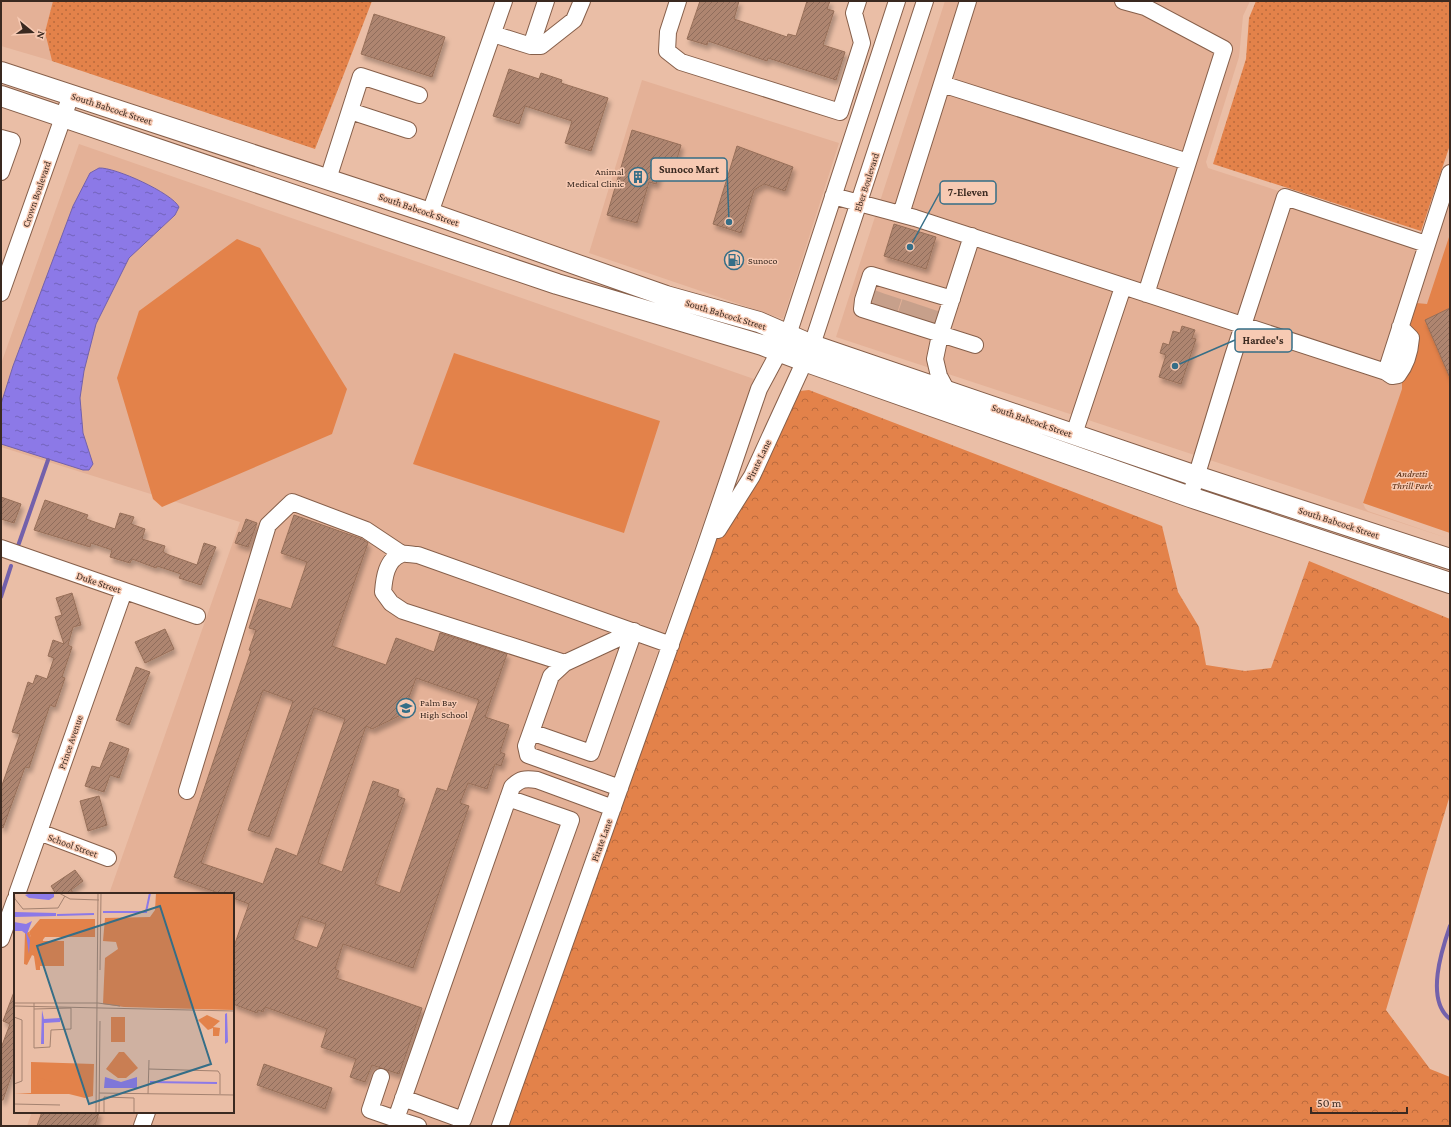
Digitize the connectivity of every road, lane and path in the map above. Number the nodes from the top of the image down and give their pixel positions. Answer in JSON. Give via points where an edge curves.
{"nodes":[{"id":1,"x":504,"y":1,"type":"edge"},
{"id":2,"x":546,"y":1,"type":"edge"},
{"id":3,"x":582,"y":1,"type":"edge"},
{"id":4,"x":678,"y":1,"type":"edge"},
{"id":5,"x":858,"y":1,"type":"edge"},
{"id":6,"x":897,"y":1,"type":"edge"},
{"id":7,"x":925,"y":1,"type":"edge"},
{"id":8,"x":968,"y":1,"type":"edge"},
{"id":9,"x":1124,"y":1,"type":"edge"},
{"id":10,"x":493,"y":34,"type":"junction"},
{"id":11,"x":531,"y":46,"type":"junction"},
{"id":12,"x":1,"y":72,"type":"edge"},
{"id":13,"x":942,"y":84,"type":"junction"},
{"id":14,"x":71,"y":95,"type":"junction"},
{"id":15,"x":419,"y":95,"type":"dead end"},
{"id":16,"x":1,"y":96,"type":"edge"},
{"id":17,"x":350,"y":111,"type":"junction"},
{"id":18,"x":840,"y":112,"type":"junction"},
{"id":19,"x":63,"y":116,"type":"junction"},
{"id":20,"x":859,"y":118,"type":"junction"},
{"id":21,"x":408,"y":130,"type":"dead end"},
{"id":22,"x":1,"y":138,"type":"edge"},
{"id":23,"x":1188,"y":162,"type":"junction"},
{"id":24,"x":1,"y":172,"type":"edge"},
{"id":25,"x":1450,"y":174,"type":"edge"},
{"id":26,"x":328,"y":179,"type":"junction"},
{"id":27,"x":834,"y":196,"type":"junction"},
{"id":28,"x":859,"y":202,"type":"junction"},
{"id":29,"x":430,"y":212,"type":"junction"},
{"id":30,"x":901,"y":214,"type":"junction"},
{"id":31,"x":972,"y":236,"type":"junction"},
{"id":32,"x":1426,"y":244,"type":"junction"},
{"id":33,"x":1123,"y":287,"type":"junction"},
{"id":34,"x":1,"y":293,"type":"edge"},
{"id":35,"x":1146,"y":294,"type":"junction"},
{"id":36,"x":929,"y":296,"type":"junction"},
{"id":37,"x":1243,"y":325,"type":"junction"},
{"id":38,"x":920,"y":326,"type":"junction"},
{"id":39,"x":784,"y":343,"type":"junction"},
{"id":40,"x":974,"y":345,"type":"dead end"},
{"id":41,"x":808,"y":353,"type":"junction"},
{"id":42,"x":947,"y":391,"type":"junction"},
{"id":43,"x":1074,"y":434,"type":"junction"},
{"id":44,"x":1196,"y":476,"type":"junction"},
{"id":45,"x":1190,"y":497,"type":"junction"},
{"id":46,"x":1,"y":548,"type":"edge"},
{"id":47,"x":703,"y":553,"type":"junction"},
{"id":48,"x":402,"y":554,"type":"junction"},
{"id":49,"x":1450,"y":559,"type":"edge"},
{"id":50,"x":1450,"y":583,"type":"edge"},
{"id":51,"x":124,"y":591,"type":"junction"},
{"id":52,"x":197,"y":616,"type":"dead end"},
{"id":53,"x":634,"y":631,"type":"junction"},
{"id":54,"x":671,"y":645,"type":"junction"},
{"id":55,"x":565,"y":664,"type":"junction"},
{"id":56,"x":531,"y":732,"type":"junction"},
{"id":57,"x":620,"y":788,"type":"junction"},
{"id":58,"x":187,"y":791,"type":"dead end"},
{"id":59,"x":508,"y":798,"type":"junction"},
{"id":60,"x":613,"y":808,"type":"junction"},
{"id":61,"x":39,"y":832,"type":"junction"},
{"id":62,"x":108,"y":858,"type":"dead end"},
{"id":63,"x":17,"y":893,"type":"edge"},
{"id":64,"x":14,"y":903,"type":"edge"},
{"id":65,"x":1,"y":940,"type":"edge"},
{"id":66,"x":381,"y":1077,"type":"dead end"},
{"id":67,"x":403,"y":1098,"type":"junction"},
{"id":68,"x":147,"y":1113,"type":"edge"},
{"id":69,"x":396,"y":1119,"type":"junction"},
{"id":70,"x":142,"y":1126,"type":"edge"},
{"id":71,"x":418,"y":1126,"type":"edge"},
{"id":72,"x":500,"y":1126,"type":"edge"}],
"edges":[{"from":1,"to":10,"type":"street"},
{"from":2,"to":11,"type":"street"},
{"from":3,"to":11,"type":"street","via":[[574,20],[541,46]]},
{"from":4,"to":18,"type":"street","via":[[668,32],[668,50],[681,62]]},
{"from":5,"to":18,"type":"street","via":[[854,13],[862,43]]},
{"from":6,"to":20,"type":"street"},
{"from":7,"to":28,"type":"street","name":"Eber Boulevard"},
{"from":8,"to":13,"type":"street"},
{"from":9,"to":23,"type":"street","via":[[1145,7],[1224,49]]},
{"from":10,"to":11,"type":"street"},
{"from":10,"to":29,"type":"street"},
{"from":12,"to":14,"type":"main road","name":"South Babcock Street"},
{"from":13,"to":23,"type":"street"},
{"from":13,"to":30,"type":"street"},
{"from":14,"to":19,"type":"street","name":"Crown Boulevard"},
{"from":14,"to":26,"type":"main road","name":"South Babcock Street"},
{"from":15,"to":17,"type":"street","via":[[361,76]]},
{"from":16,"to":19,"type":"main road","name":"South Babcock Street"},
{"from":17,"to":21,"type":"street"},
{"from":17,"to":26,"type":"street"},
{"from":18,"to":20,"type":"street"},
{"from":19,"to":34,"type":"street","name":"Crown Boulevard"},
{"from":19,"to":39,"type":"main road","name":"South Babcock Street","via":[[557,284]]},
{"from":20,"to":27,"type":"street"},
{"from":22,"to":24,"type":"street","via":[[12,142]]},
{"from":23,"to":35,"type":"street"},
{"from":25,"to":32,"type":"street"},
{"from":26,"to":29,"type":"main road","name":"South Babcock Street"},
{"from":27,"to":28,"type":"street"},
{"from":27,"to":39,"type":"street"},
{"from":28,"to":30,"type":"street"},
{"from":28,"to":41,"type":"street","name":"Eber Boulevard"},
{"from":29,"to":39,"type":"main road","name":"South Babcock Street","via":[[666,296],[758,322]]},
{"from":30,"to":31,"type":"street"},
{"from":31,"to":33,"type":"street"},
{"from":31,"to":36,"type":"street"},
{"from":32,"to":37,"type":"street","via":[[1285,197]]},
{"from":32,"to":37,"type":"street","via":[[1386,372]]},
{"from":33,"to":35,"type":"street"},
{"from":33,"to":43,"type":"street"},
{"from":35,"to":37,"type":"street"},
{"from":36,"to":38,"type":"street"},
{"from":36,"to":38,"type":"street","via":[[891,286],[871,275],[863,300],[862,309]]},
{"from":37,"to":44,"type":"street"},
{"from":38,"to":40,"type":"street"},
{"from":38,"to":42,"type":"street"},
{"from":39,"to":41,"type":"main road","name":"South Babcock Street"},
{"from":39,"to":47,"type":"street","name":"Pirate Lane","via":[[759,389]]},
{"from":41,"to":42,"type":"main road","name":"South Babcock Street"},
{"from":41,"to":45,"type":"main road","name":"South Babcock Street"},
{"from":41,"to":47,"type":"street","name":"Pirate Lane","via":[[752,476]]},
{"from":42,"to":43,"type":"main road","name":"South Babcock Street"},
{"from":43,"to":44,"type":"main road","name":"South Babcock Street"},
{"from":44,"to":45,"type":"street"},
{"from":44,"to":49,"type":"main road","name":"South Babcock Street"},
{"from":45,"to":50,"type":"main road","name":"South Babcock Street"},
{"from":46,"to":51,"type":"street","name":"Duke Street"},
{"from":47,"to":54,"type":"street","name":"Pirate Lane"},
{"from":48,"to":53,"type":"street","via":[[418,555]]},
{"from":48,"to":55,"type":"street","via":[[391,562],[384,576],[383,592],[391,603],[403,611]]},
{"from":48,"to":58,"type":"street","via":[[366,530],[292,502],[268,525]]},
{"from":51,"to":52,"type":"street","name":"Duke Street"},
{"from":51,"to":61,"type":"street","name":"Prince Avenue"},
{"from":53,"to":54,"type":"street"},
{"from":53,"to":55,"type":"street"},
{"from":53,"to":56,"type":"street","via":[[591,753]]},
{"from":54,"to":57,"type":"street","name":"Pirate Lane"},
{"from":55,"to":56,"type":"street","via":[[551,676]]},
{"from":56,"to":57,"type":"street","via":[[526,746],[528,755]]},
{"from":57,"to":60,"type":"street","name":"Pirate Lane"},
{"from":59,"to":60,"type":"street","via":[[512,787],[519,780],[527,778]]},
{"from":59,"to":67,"type":"street"},
{"from":59,"to":67,"type":"street","via":[[572,820],[463,1120]]},
{"from":60,"to":72,"type":"street","name":"Pirate Lane"},
{"from":61,"to":62,"type":"street","name":"School Street"},
{"from":61,"to":63,"type":"street","name":"Prince Avenue"},
{"from":64,"to":65,"type":"street"},
{"from":66,"to":69,"type":"street","via":[[370,1110]]},
{"from":67,"to":69,"type":"street"},
{"from":68,"to":70,"type":"street"},
{"from":69,"to":71,"type":"street"}]}
